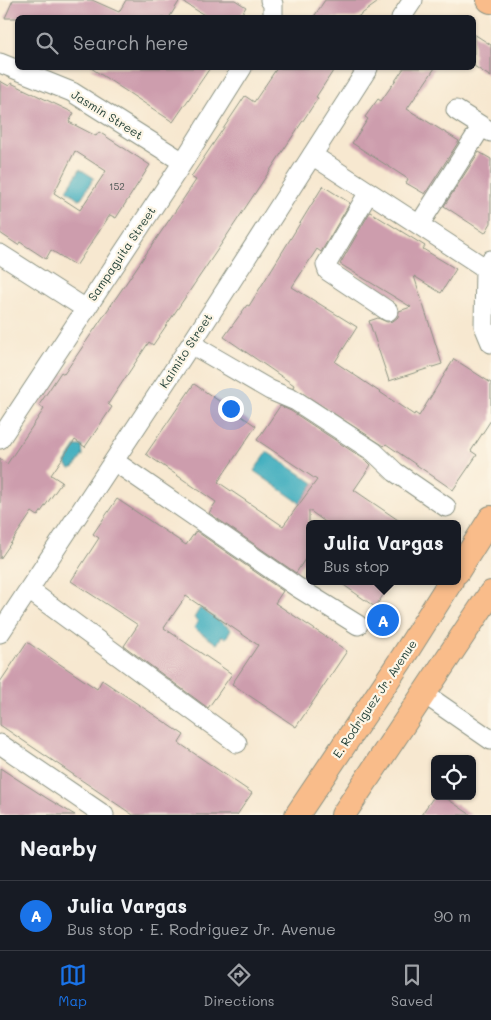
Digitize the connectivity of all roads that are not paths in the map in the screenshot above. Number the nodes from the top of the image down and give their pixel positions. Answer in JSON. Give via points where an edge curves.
{"nodes":[{"id":1,"x":270,"y":0,"type":"edge"},
{"id":2,"x":413,"y":0,"type":"edge"},
{"id":3,"x":273,"y":15,"type":"edge"},
{"id":4,"x":403,"y":15,"type":"edge"},
{"id":5,"x":0,"y":62,"type":"edge"},
{"id":6,"x":15,"y":68,"type":"edge"},
{"id":7,"x":19,"y":70,"type":"edge"},
{"id":8,"x":241,"y":70,"type":"edge"},
{"id":9,"x":367,"y":70,"type":"edge"},
{"id":10,"x":456,"y":110,"type":"dead end"},
{"id":11,"x":487,"y":129,"type":"edge"},
{"id":12,"x":312,"y":155,"type":"junction"},
{"id":13,"x":183,"y":162,"type":"junction"},
{"id":14,"x":369,"y":192,"type":"junction"},
{"id":15,"x":419,"y":225,"type":"junction"},
{"id":16,"x":0,"y":254,"type":"edge"},
{"id":17,"x":488,"y":264,"type":"edge"},
{"id":18,"x":86,"y":309,"type":"junction"},
{"id":19,"x":388,"y":311,"type":"dead end"},
{"id":20,"x":191,"y":344,"type":"junction"},
{"id":21,"x":491,"y":344,"type":"edge"},
{"id":22,"x":0,"y":439,"type":"edge"},
{"id":23,"x":114,"y":461,"type":"junction"},
{"id":24,"x":446,"y":507,"type":"dead end"},
{"id":25,"x":491,"y":518,"type":"edge"},
{"id":26,"x":461,"y":566,"type":"edge"},
{"id":27,"x":448,"y":585,"type":"edge"},
{"id":28,"x":29,"y":590,"type":"junction"},
{"id":29,"x":491,"y":592,"type":"edge"},
{"id":30,"x":358,"y":625,"type":"dead end"},
{"id":31,"x":0,"y":633,"type":"edge"},
{"id":32,"x":403,"y":657,"type":"junction"},
{"id":33,"x":428,"y":686,"type":"junction"},
{"id":34,"x":491,"y":740,"type":"edge"},
{"id":35,"x":237,"y":743,"type":"dead end"},
{"id":36,"x":0,"y":744,"type":"edge"},
{"id":37,"x":104,"y":815,"type":"edge"},
{"id":38,"x":297,"y":815,"type":"edge"},
{"id":39,"x":343,"y":815,"type":"edge"}],
"edges":[{"from":1,"to":3,"type":"street"},
{"from":2,"to":4,"type":"street"},
{"from":5,"to":6,"type":"street","name":"Jasmin Street"},
{"from":7,"to":13,"type":"street","name":"Jasmin Street","via":[[72,92]]},
{"from":8,"to":13,"type":"street","name":"Sampaguita Street"},
{"from":9,"to":12,"type":"street","name":"Kaimito Street"},
{"from":10,"to":11,"type":"street"},
{"from":11,"to":15,"type":"street"},
{"from":12,"to":14,"type":"street"},
{"from":12,"to":20,"type":"street","name":"Kaimito Street"},
{"from":13,"to":18,"type":"street","name":"Sampaguita Street"},
{"from":14,"to":15,"type":"street"},
{"from":14,"to":19,"type":"street","via":[[326,265],[328,270]]},
{"from":15,"to":17,"type":"street"},
{"from":16,"to":18,"type":"street"},
{"from":17,"to":21,"type":"street","via":[[484,326]]},
{"from":18,"to":22,"type":"street","name":"Sampaguita Street"},
{"from":20,"to":23,"type":"street","name":"Kaimito Street"},
{"from":20,"to":24,"type":"street","via":[[270,390],[296,401],[374,452],[395,472]]},
{"from":23,"to":28,"type":"street","name":"Kaimito Street"},
{"from":23,"to":30,"type":"street"},
{"from":25,"to":26,"type":"main road"},
{"from":27,"to":32,"type":"main road","name":"E. Rodriguez Jr. Avenue"},
{"from":28,"to":31,"type":"street","name":"Kaimito Street"},
{"from":28,"to":35,"type":"street"},
{"from":29,"to":33,"type":"main road"},
{"from":32,"to":33,"type":"main road"},
{"from":32,"to":38,"type":"main road","name":"E. Rodriguez Jr. Avenue"},
{"from":33,"to":34,"type":"street"},
{"from":33,"to":39,"type":"main road"},
{"from":36,"to":37,"type":"street"}]}
